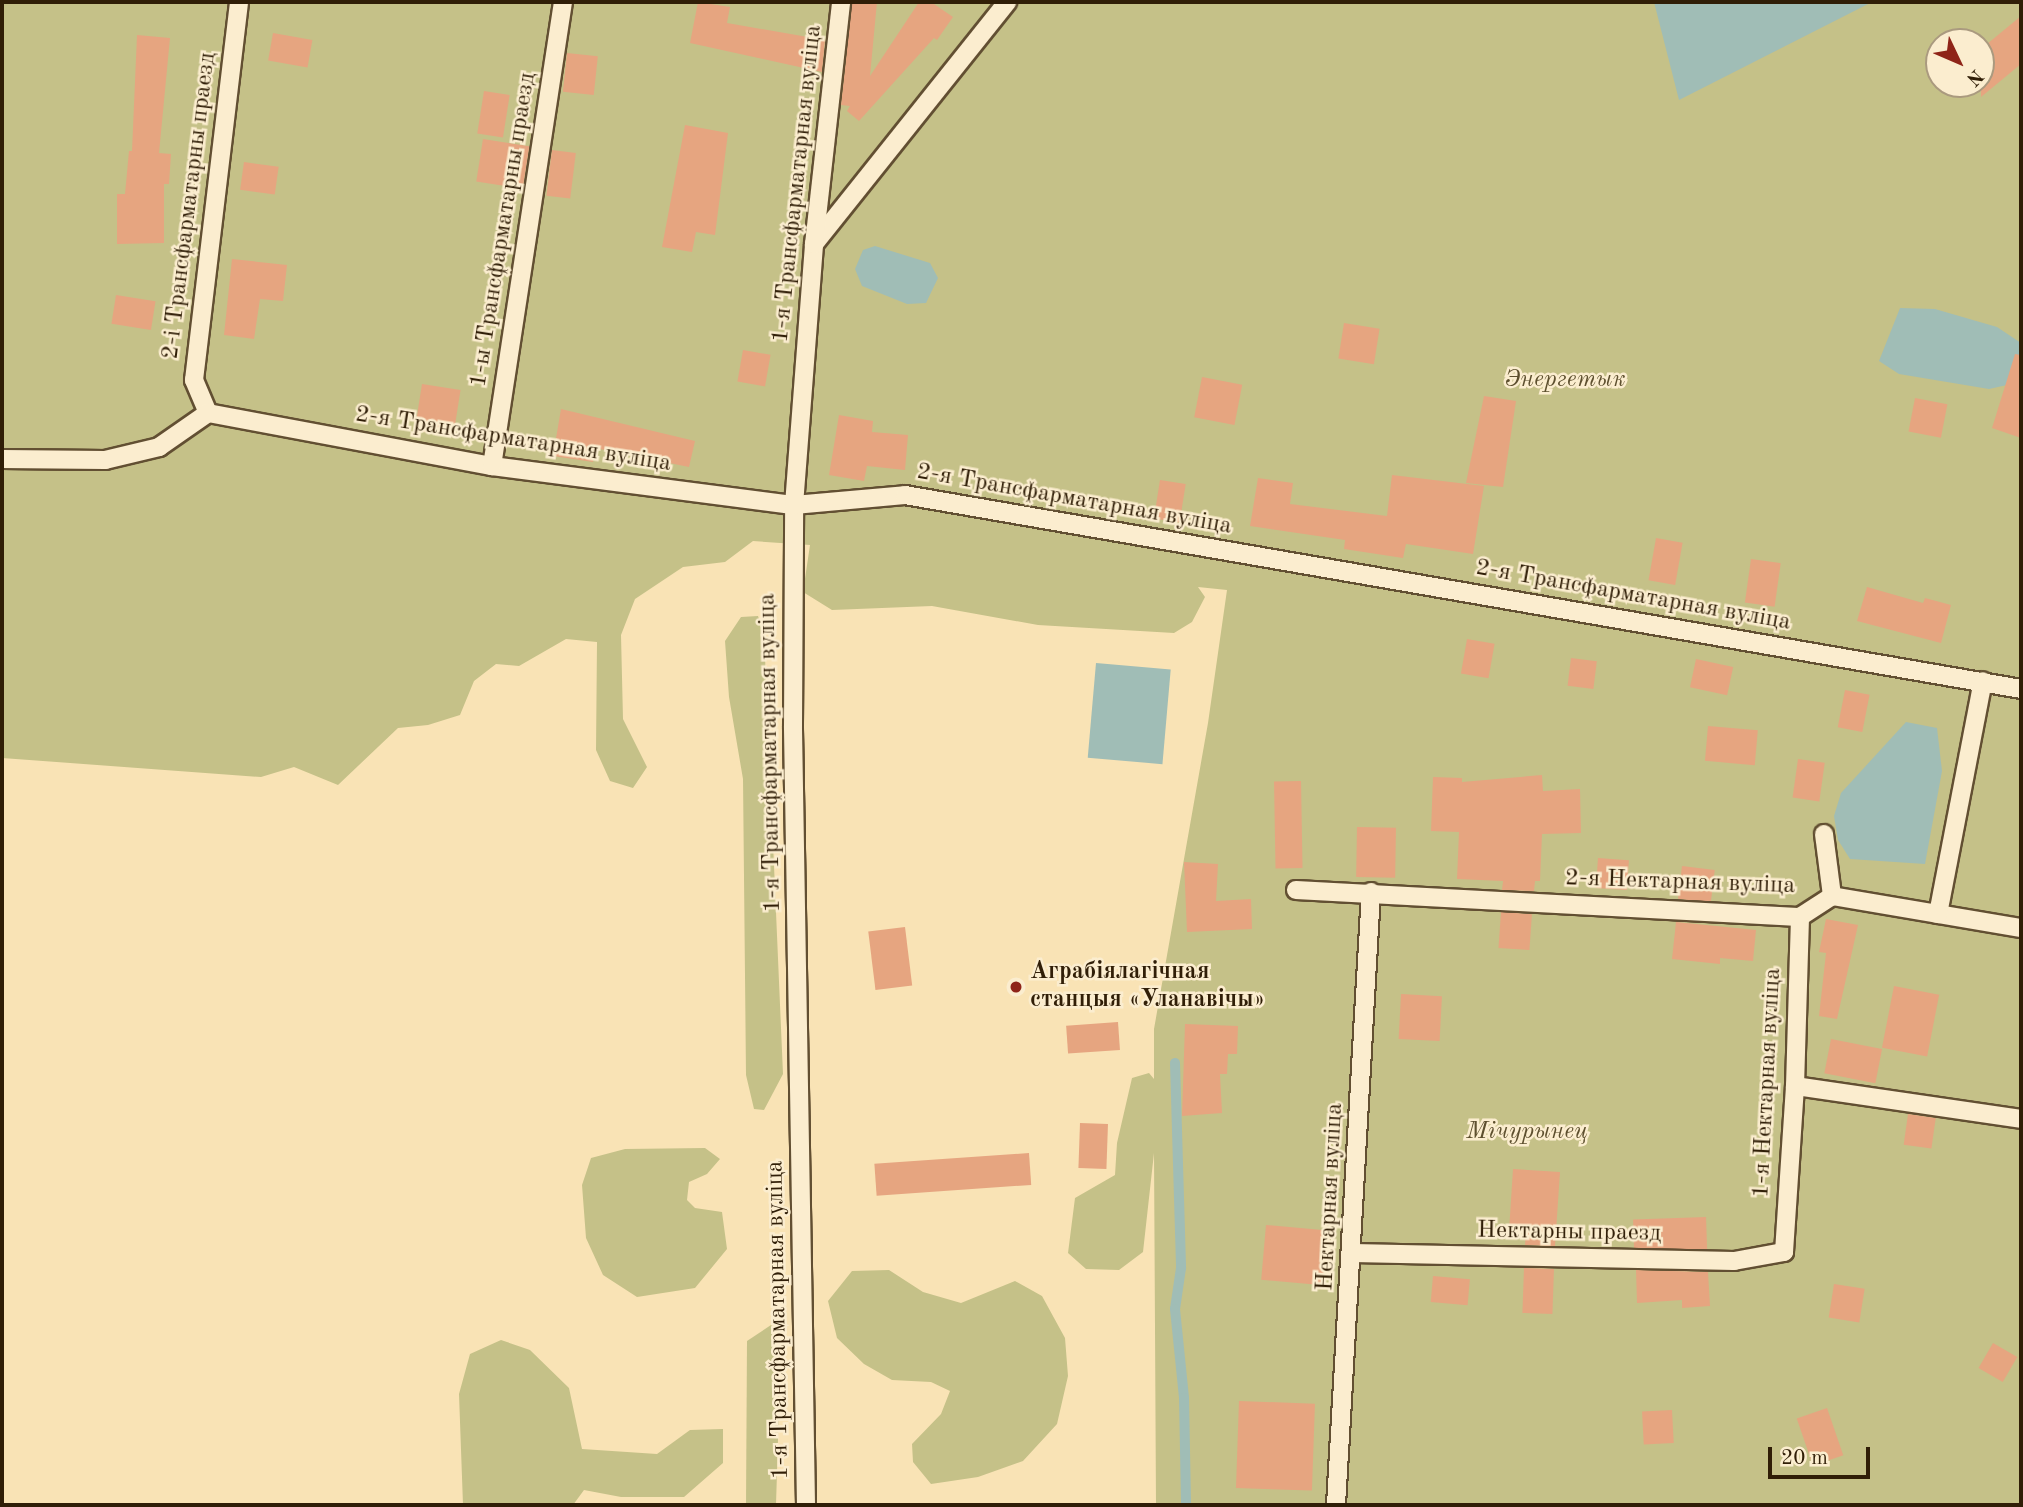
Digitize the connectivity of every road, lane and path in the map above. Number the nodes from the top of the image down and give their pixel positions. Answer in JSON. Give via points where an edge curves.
{"nodes":[{"id":1,"x":239,"y":2,"type":"edge"},
{"id":2,"x":563,"y":2,"type":"edge"},
{"id":3,"x":841,"y":2,"type":"edge"},
{"id":4,"x":1007,"y":2,"type":"edge"},
{"id":5,"x":814,"y":244,"type":"junction"},
{"id":6,"x":208,"y":413,"type":"junction"},
{"id":7,"x":2,"y":459,"type":"edge"},
{"id":8,"x":492,"y":466,"type":"junction"},
{"id":9,"x":794,"y":505,"type":"junction"},
{"id":10,"x":1983,"y":681,"type":"junction"},
{"id":11,"x":2021,"y":688,"type":"edge"},
{"id":12,"x":1824,"y":834,"type":"dead end"},
{"id":13,"x":1296,"y":890,"type":"dead end"},
{"id":14,"x":1371,"y":892,"type":"junction"},
{"id":15,"x":1832,"y":896,"type":"junction"},
{"id":16,"x":1938,"y":914,"type":"junction"},
{"id":17,"x":1800,"y":917,"type":"junction"},
{"id":18,"x":2021,"y":928,"type":"edge"},
{"id":19,"x":1795,"y":1086,"type":"junction"},
{"id":20,"x":2021,"y":1119,"type":"edge"},
{"id":21,"x":1784,"y":1252,"type":"joint"},
{"id":22,"x":1353,"y":1253,"type":"junction"},
{"id":23,"x":806,"y":1505,"type":"edge"},
{"id":24,"x":1336,"y":1505,"type":"edge"}],
"edges":[{"from":1,"to":6,"type":"lane","name":"2-і Трансфарматарны праезд","via":[[194,380]]},
{"from":2,"to":8,"type":"lane","name":"1-ы Трансфарматарны праезд"},
{"from":3,"to":5,"type":"lane","name":"1-я Трансфарматарная вуліца"},
{"from":4,"to":5,"type":"lane"},
{"from":5,"to":9,"type":"lane","name":"1-я Трансфарматарная вуліца"},
{"from":6,"to":7,"type":"lane","via":[[159,447],[104,460]]},
{"from":6,"to":8,"type":"lane","name":"2-я Трансфарматарная вуліца"},
{"from":8,"to":9,"type":"lane","name":"2-я Трансфарматарная вуліца"},
{"from":9,"to":10,"type":"lane","name":"2-я Трансфарматарная вуліца","via":[[905,495]]},
{"from":9,"to":23,"type":"lane","name":"1-я Трансфарматарная вуліца","via":[[793,726]]},
{"from":10,"to":11,"type":"lane","name":"2-я Трансфарматарная вуліца"},
{"from":10,"to":16,"type":"lane"},
{"from":12,"to":15,"type":"lane"},
{"from":13,"to":14,"type":"lane","name":"2-я Нектарная вуліца"},
{"from":14,"to":17,"type":"lane","name":"2-я Нектарная вуліца"},
{"from":14,"to":22,"type":"lane","name":"Нектарная вуліца"},
{"from":15,"to":16,"type":"lane"},
{"from":15,"to":17,"type":"lane","name":"2-я Нектарная вуліца"},
{"from":16,"to":18,"type":"lane"},
{"from":17,"to":19,"type":"lane","name":"1-я Нектарная вуліца"},
{"from":19,"to":20,"type":"lane"},
{"from":19,"to":21,"type":"lane","name":"1-я Нектарная вуліца"},
{"from":21,"to":22,"type":"lane","name":"Нектарны праезд","via":[[1734,1261]]},
{"from":22,"to":24,"type":"lane","name":"Нектарная вуліца"}]}
